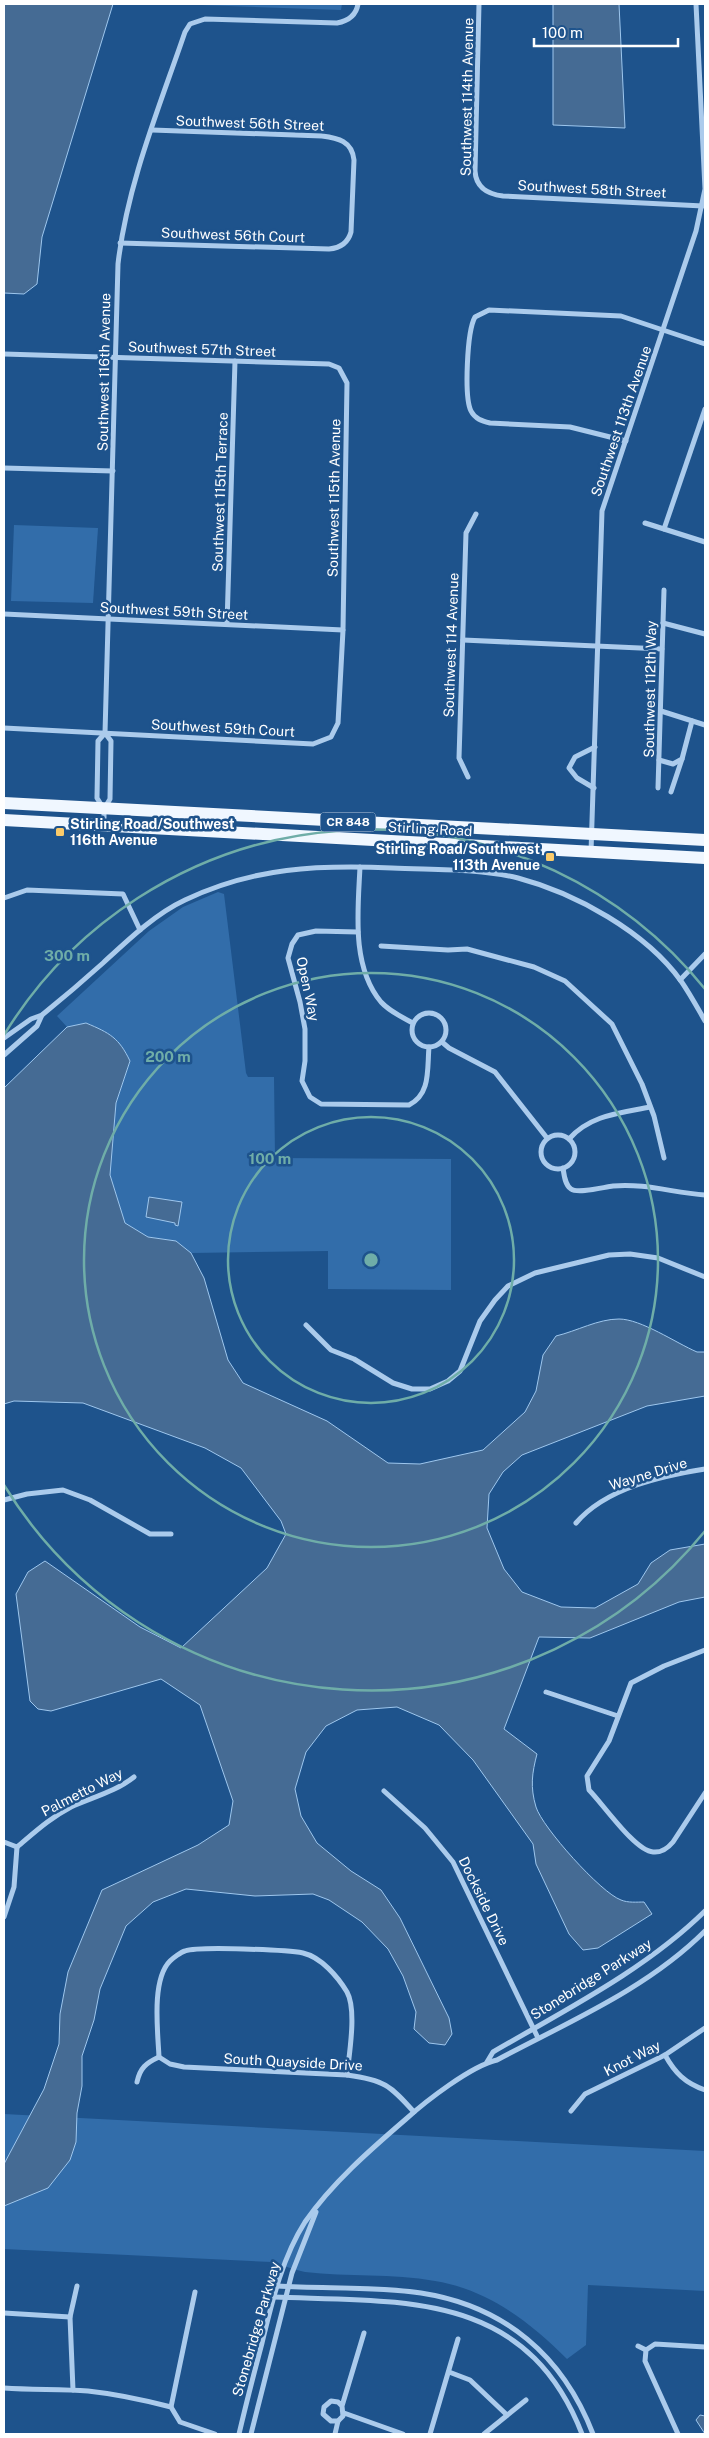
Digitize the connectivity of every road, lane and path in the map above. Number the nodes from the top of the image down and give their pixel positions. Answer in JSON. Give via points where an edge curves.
{"nodes":[{"id":1,"x":358,"y":4,"type":"edge"},
{"id":2,"x":479,"y":4,"type":"edge"},
{"id":3,"x":696,"y":4,"type":"edge"},
{"id":4,"x":152,"y":130,"type":"junction"},
{"id":5,"x":481,"y":188,"type":"joint"},
{"id":6,"x":703,"y":206,"type":"junction"},
{"id":7,"x":344,"y":243,"type":"joint"},
{"id":8,"x":120,"y":244,"type":"junction"},
{"id":9,"x":663,"y":329,"type":"junction"},
{"id":10,"x":705,"y":344,"type":"edge"},
{"id":11,"x":4,"y":354,"type":"edge"},
{"id":12,"x":116,"y":358,"type":"junction"},
{"id":13,"x":235,"y":361,"type":"junction"},
{"id":14,"x":339,"y":368,"type":"joint"},
{"id":15,"x":705,"y":409,"type":"edge"},
{"id":16,"x":626,"y":441,"type":"junction"},
{"id":17,"x":4,"y":468,"type":"edge"},
{"id":18,"x":113,"y":471,"type":"junction"},
{"id":19,"x":476,"y":514,"type":"dead end"},
{"id":20,"x":645,"y":523,"type":"dead end"},
{"id":21,"x":664,"y":529,"type":"junction"},
{"id":22,"x":705,"y":542,"type":"edge"},
{"id":23,"x":664,"y":590,"type":"dead end"},
{"id":24,"x":4,"y":614,"type":"edge"},
{"id":25,"x":109,"y":619,"type":"junction"},
{"id":26,"x":662,"y":623,"type":"junction"},
{"id":27,"x":227,"y":624,"type":"junction"},
{"id":28,"x":343,"y":630,"type":"junction"},
{"id":29,"x":705,"y":634,"type":"edge"},
{"id":30,"x":463,"y":640,"type":"junction"},
{"id":31,"x":597,"y":647,"type":"junction"},
{"id":32,"x":662,"y":649,"type":"junction"},
{"id":33,"x":661,"y":711,"type":"junction"},
{"id":34,"x":692,"y":721,"type":"junction"},
{"id":35,"x":705,"y":725,"type":"edge"},
{"id":36,"x":4,"y":728,"type":"edge"},
{"id":37,"x":105,"y":733,"type":"junction"},
{"id":38,"x":595,"y":747,"type":"junction"},
{"id":39,"x":682,"y":759,"type":"junction"},
{"id":40,"x":659,"y":760,"type":"junction"},
{"id":41,"x":468,"y":777,"type":"dead end"},
{"id":42,"x":594,"y":788,"type":"junction"},
{"id":43,"x":658,"y":788,"type":"dead end"},
{"id":44,"x":671,"y":792,"type":"dead end"},
{"id":45,"x":4,"y":803,"type":"edge"},
{"id":46,"x":104,"y":809,"type":"junction"},
{"id":47,"x":4,"y":820,"type":"edge"},
{"id":48,"x":104,"y":826,"type":"junction"},
{"id":49,"x":592,"y":834,"type":"junction"},
{"id":50,"x":705,"y":840,"type":"edge"},
{"id":51,"x":591,"y":852,"type":"junction"},
{"id":52,"x":705,"y":858,"type":"edge"},
{"id":53,"x":360,"y":867,"type":"junction"},
{"id":54,"x":4,"y":898,"type":"edge"},
{"id":55,"x":140,"y":930,"type":"junction"},
{"id":56,"x":358,"y":932,"type":"junction"},
{"id":57,"x":381,"y":946,"type":"dead end"},
{"id":58,"x":705,"y":954,"type":"edge"},
{"id":59,"x":680,"y":980,"type":"junction"},
{"id":60,"x":42,"y":1015,"type":"junction"},
{"id":61,"x":705,"y":1020,"type":"edge"},
{"id":62,"x":413,"y":1023,"type":"junction"},
{"id":63,"x":4,"y":1038,"type":"edge"},
{"id":64,"x":442,"y":1042,"type":"junction"},
{"id":65,"x":429,"y":1047,"type":"junction"},
{"id":66,"x":4,"y":1053,"type":"edge"},
{"id":67,"x":650,"y":1107,"type":"junction"},
{"id":68,"x":547,"y":1138,"type":"junction"},
{"id":69,"x":569,"y":1139,"type":"junction"},
{"id":70,"x":664,"y":1158,"type":"dead end"},
{"id":71,"x":563,"y":1168,"type":"junction"},
{"id":72,"x":705,"y":1195,"type":"edge"},
{"id":73,"x":705,"y":1277,"type":"edge"},
{"id":74,"x":306,"y":1325,"type":"dead end"},
{"id":75,"x":705,"y":1469,"type":"edge"},
{"id":76,"x":4,"y":1500,"type":"edge"},
{"id":77,"x":576,"y":1523,"type":"dead end"},
{"id":78,"x":171,"y":1534,"type":"dead end"},
{"id":79,"x":705,"y":1650,"type":"edge"},
{"id":80,"x":546,"y":1692,"type":"dead end"},
{"id":81,"x":618,"y":1716,"type":"junction"},
{"id":82,"x":134,"y":1777,"type":"dead end"},
{"id":83,"x":384,"y":1792,"type":"dead end"},
{"id":84,"x":705,"y":1793,"type":"edge"},
{"id":85,"x":4,"y":1842,"type":"edge"},
{"id":86,"x":17,"y":1847,"type":"junction"},
{"id":87,"x":705,"y":1911,"type":"edge"},
{"id":88,"x":4,"y":1916,"type":"edge"},
{"id":89,"x":705,"y":1931,"type":"edge"},
{"id":90,"x":533,"y":2028,"type":"junction"},
{"id":91,"x":705,"y":2028,"type":"edge"},
{"id":92,"x":538,"y":2038,"type":"junction"},
{"id":93,"x":665,"y":2055,"type":"junction"},
{"id":94,"x":159,"y":2057,"type":"junction"},
{"id":95,"x":487,"y":2062,"type":"junction"},
{"id":96,"x":348,"y":2075,"type":"junction"},
{"id":97,"x":137,"y":2082,"type":"dead end"},
{"id":98,"x":705,"y":2090,"type":"edge"},
{"id":99,"x":414,"y":2112,"type":"junction"},
{"id":100,"x":571,"y":2112,"type":"dead end"},
{"id":101,"x":318,"y":2207,"type":"junction"},
{"id":102,"x":77,"y":2286,"type":"dead end"},
{"id":103,"x":277,"y":2286,"type":"junction"},
{"id":104,"x":288,"y":2287,"type":"junction"},
{"id":105,"x":195,"y":2292,"type":"dead end"},
{"id":106,"x":274,"y":2297,"type":"junction"},
{"id":107,"x":285,"y":2297,"type":"junction"},
{"id":108,"x":4,"y":2314,"type":"edge"},
{"id":109,"x":70,"y":2317,"type":"junction"},
{"id":110,"x":364,"y":2333,"type":"dead end"},
{"id":111,"x":458,"y":2339,"type":"dead end"},
{"id":112,"x":638,"y":2346,"type":"dead end"},
{"id":113,"x":705,"y":2347,"type":"edge"},
{"id":114,"x":646,"y":2350,"type":"junction"},
{"id":115,"x":449,"y":2372,"type":"junction"},
{"id":116,"x":4,"y":2388,"type":"edge"},
{"id":117,"x":73,"y":2390,"type":"junction"},
{"id":118,"x":526,"y":2400,"type":"dead end"},
{"id":119,"x":342,"y":2406,"type":"junction"},
{"id":120,"x":171,"y":2407,"type":"junction"},
{"id":121,"x":344,"y":2413,"type":"junction"},
{"id":122,"x":507,"y":2415,"type":"junction"},
{"id":123,"x":338,"y":2420,"type":"junction"},
{"id":124,"x":215,"y":2434,"type":"edge"},
{"id":125,"x":239,"y":2434,"type":"edge"},
{"id":126,"x":250,"y":2434,"type":"edge"},
{"id":127,"x":334,"y":2434,"type":"edge"},
{"id":128,"x":403,"y":2434,"type":"edge"},
{"id":129,"x":430,"y":2434,"type":"edge"},
{"id":130,"x":484,"y":2434,"type":"edge"},
{"id":131,"x":582,"y":2434,"type":"edge"},
{"id":132,"x":593,"y":2434,"type":"edge"},
{"id":133,"x":678,"y":2434,"type":"edge"}],
"edges":[{"from":1,"to":4,"type":"street","name":"Southwest 116th Avenue","via":[[350,18],[336,23],[205,19],[190,24]]},
{"from":2,"to":5,"type":"street","name":"Southwest 114th Avenue","via":[[475,178]]},
{"from":3,"to":6,"type":"street","name":"Southwest 113th Avenue"},
{"from":4,"to":7,"type":"street","name":"Southwest 56th Street","via":[[322,136],[347,143],[354,160],[351,232]]},
{"from":4,"to":8,"type":"street","name":"Southwest 116th Avenue","via":[[126,212]]},
{"from":5,"to":6,"type":"street","name":"Southwest 58th Street","via":[[503,196]]},
{"from":6,"to":9,"type":"street","name":"Southwest 113th Avenue"},
{"from":7,"to":8,"type":"street","name":"Southwest 56th Court","via":[[329,249]]},
{"from":8,"to":12,"type":"street","name":"Southwest 116th Avenue"},
{"from":9,"to":10,"type":"street"},
{"from":9,"to":16,"type":"street","name":"Southwest 113th Avenue"},
{"from":9,"to":16,"type":"street","via":[[609,315],[489,310],[478,314],[470,330],[467,396],[473,414],[483,422],[570,427]]},
{"from":11,"to":12,"type":"street","name":"Southwest 57th Street"},
{"from":12,"to":13,"type":"street","name":"Southwest 57th Street"},
{"from":12,"to":18,"type":"street","name":"Southwest 116th Avenue"},
{"from":13,"to":14,"type":"street","name":"Southwest 57th Street","via":[[318,363]]},
{"from":13,"to":27,"type":"street","name":"Southwest 115th Terrace"},
{"from":14,"to":28,"type":"street","name":"Southwest 115th Avenue","via":[[348,383]]},
{"from":15,"to":21,"type":"street"},
{"from":16,"to":31,"type":"street","name":"Southwest 113th Avenue","via":[[602,511]]},
{"from":17,"to":18,"type":"street"},
{"from":18,"to":25,"type":"street","name":"Southwest 116th Avenue"},
{"from":19,"to":30,"type":"street","name":"Southwest 114 Avenue","via":[[466,533]]},
{"from":20,"to":21,"type":"street"},
{"from":21,"to":22,"type":"street"},
{"from":23,"to":26,"type":"street","name":"Southwest 112th Way"},
{"from":24,"to":25,"type":"street","name":"Southwest 59th Street"},
{"from":25,"to":27,"type":"street","name":"Southwest 59th Street"},
{"from":25,"to":37,"type":"street","name":"Southwest 116th Avenue"},
{"from":26,"to":29,"type":"street"},
{"from":26,"to":32,"type":"street","name":"Southwest 112th Way"},
{"from":27,"to":28,"type":"street","name":"Southwest 59th Street"},
{"from":28,"to":37,"type":"street","name":"Southwest 59th Court","via":[[338,723],[334,734],[326,740],[313,744]]},
{"from":30,"to":31,"type":"street"},
{"from":30,"to":41,"type":"street","name":"Southwest 114 Avenue","via":[[459,758]]},
{"from":31,"to":32,"type":"street"},
{"from":31,"to":38,"type":"street","name":"Southwest 113th Avenue"},
{"from":32,"to":33,"type":"street","name":"Southwest 112th Way"},
{"from":33,"to":34,"type":"street"},
{"from":33,"to":40,"type":"street","name":"Southwest 112th Way"},
{"from":34,"to":35,"type":"street"},
{"from":34,"to":39,"type":"street"},
{"from":36,"to":37,"type":"street","name":"Southwest 59th Court"},
{"from":37,"to":46,"type":"street","name":"Southwest 116th Avenue","via":[[111,741],[110,798]]},
{"from":37,"to":46,"type":"street","name":"Southwest 116th Avenue","via":[[98,741],[97,798]]},
{"from":38,"to":42,"type":"street","name":"Southwest 113th Avenue"},
{"from":38,"to":42,"type":"street","via":[[575,757],[569,768],[576,778]]},
{"from":39,"to":40,"type":"street","via":[[673,764]]},
{"from":39,"to":44,"type":"street"},
{"from":40,"to":43,"type":"street","name":"Southwest 112th Way"},
{"from":42,"to":49,"type":"street","name":"Southwest 113th Avenue"},
{"from":45,"to":46,"type":"main road","name":"Stirling Road","number":"CR 848"},
{"from":46,"to":48,"type":"street","name":"Southwest 116th Avenue"},
{"from":46,"to":49,"type":"main road","name":"Stirling Road","number":"CR 848"},
{"from":47,"to":48,"type":"main road","name":"Stirling Road","number":"CR 848"},
{"from":48,"to":51,"type":"main road","name":"Stirling Road","number":"CR 848"},
{"from":49,"to":50,"type":"main road","name":"Stirling Road","number":"CR 848"},
{"from":49,"to":51,"type":"street","name":"Southwest 113th Avenue"},
{"from":51,"to":52,"type":"main road","name":"Stirling Road","number":"CR 848"},
{"from":53,"to":55,"type":"street","via":[[312,867],[266,872],[221,884],[183,900]]},
{"from":53,"to":56,"type":"street"},
{"from":53,"to":59,"type":"street","via":[[470,871],[518,878],[603,914],[646,943]]},
{"from":54,"to":55,"type":"street","via":[[27,890],[123,894]]},
{"from":55,"to":60,"type":"street"},
{"from":56,"to":62,"type":"street","via":[[365,968],[380,1001]]},
{"from":56,"to":65,"type":"street","name":"Open Way","via":[[316,931],[298,935],[292,944],[288,958],[305,1029],[302,1081],[310,1097],[321,1104],[409,1105],[419,1100],[426,1089]]},
{"from":57,"to":67,"type":"street","via":[[467,949],[534,967],[565,981],[612,1024]]},
{"from":58,"to":59,"type":"street"},
{"from":59,"to":61,"type":"street"},
{"from":60,"to":63,"type":"street"},
{"from":60,"to":66,"type":"street","via":[[38,1026]]},
{"from":62,"to":64,"type":"street","via":[[425,1013],[441,1017],[446,1027]]},
{"from":62,"to":65,"type":"street","via":[[415,1039]]},
{"from":64,"to":65,"type":"street"},
{"from":64,"to":68,"type":"street","via":[[495,1072]]},
{"from":67,"to":69,"type":"street","via":[[592,1120]]},
{"from":67,"to":70,"type":"street"},
{"from":68,"to":69,"type":"street","via":[[561,1135]]},
{"from":68,"to":71,"type":"street","via":[[540,1150],[543,1161],[552,1168]]},
{"from":69,"to":71,"type":"street","via":[[574,1145],[574,1156]]},
{"from":71,"to":72,"type":"street","via":[[567,1183],[577,1191],[640,1185]]},
{"from":73,"to":74,"type":"street","via":[[658,1258],[630,1254],[609,1255],[535,1273],[508,1286],[495,1300],[480,1321],[460,1371],[430,1389],[393,1384],[354,1359],[331,1350]]},
{"from":75,"to":77,"type":"street","name":"Wayne Drive","via":[[639,1486],[603,1500],[588,1509]]},
{"from":76,"to":78,"type":"street","via":[[63,1490],[90,1500],[150,1534]]},
{"from":79,"to":81,"type":"street","via":[[631,1683]]},
{"from":80,"to":81,"type":"street"},
{"from":81,"to":84,"type":"street","via":[[609,1741],[586,1780],[589,1790],[639,1847],[653,1852],[666,1849]]},
{"from":82,"to":86,"type":"street","name":"Palmetto Way","via":[[121,1787],[47,1820]]},
{"from":83,"to":90,"type":"street","name":"Dockside Drive","via":[[425,1828],[453,1862]]},
{"from":85,"to":86,"type":"street"},
{"from":86,"to":88,"type":"street","via":[[14,1887]]},
{"from":87,"to":90,"type":"street","name":"Stonebridge Parkway","via":[[658,1952]]},
{"from":89,"to":92,"type":"street","name":"Stonebridge Parkway","via":[[627,1990]]},
{"from":90,"to":92,"type":"street","name":"Dockside Drive"},
{"from":90,"to":95,"type":"street","name":"Stonebridge Parkway","via":[[492,2052]]},
{"from":91,"to":93,"type":"street","name":"Knot Way"},
{"from":92,"to":95,"type":"street","name":"Stonebridge Parkway"},
{"from":93,"to":98,"type":"street","via":[[679,2077]]},
{"from":93,"to":100,"type":"street","name":"Knot Way","via":[[586,2094]]},
{"from":94,"to":96,"type":"street","name":"South Quayside Drive","via":[[184,2067]]},
{"from":94,"to":96,"type":"street","via":[[156,2013],[161,1978],[169,1962],[185,1951],[202,1948],[303,1953],[329,1970],[350,2000]]},
{"from":94,"to":97,"type":"street","via":[[140,2070]]},
{"from":95,"to":99,"type":"street","name":"Stonebridge Parkway"},
{"from":96,"to":99,"type":"street","name":"South Quayside Drive","via":[[374,2078],[392,2088]]},
{"from":99,"to":101,"type":"street","name":"Stonebridge Parkway","via":[[345,2175]]},
{"from":101,"to":103,"type":"street","name":"Stonebridge Parkway","via":[[297,2236]]},
{"from":101,"to":104,"type":"street","name":"Stonebridge Parkway"},
{"from":102,"to":109,"type":"street"},
{"from":103,"to":104,"type":"street"},
{"from":103,"to":106,"type":"street","name":"Stonebridge Parkway"},
{"from":104,"to":107,"type":"street","name":"Stonebridge Parkway"},
{"from":104,"to":132,"type":"street","via":[[419,2293],[471,2305],[511,2326],[546,2356],[574,2394]]},
{"from":105,"to":120,"type":"street"},
{"from":106,"to":107,"type":"street"},
{"from":106,"to":125,"type":"street","name":"Stonebridge Parkway"},
{"from":107,"to":126,"type":"street","name":"Stonebridge Parkway"},
{"from":107,"to":131,"type":"street","via":[[418,2304],[467,2315],[506,2335],[538,2363],[564,2399]]},
{"from":108,"to":109,"type":"street"},
{"from":109,"to":117,"type":"street"},
{"from":110,"to":119,"type":"street"},
{"from":111,"to":115,"type":"street"},
{"from":112,"to":114,"type":"street"},
{"from":113,"to":114,"type":"street","via":[[655,2344]]},
{"from":114,"to":133,"type":"street","via":[[645,2361]]},
{"from":115,"to":122,"type":"street","via":[[470,2380]]},
{"from":115,"to":129,"type":"street"},
{"from":116,"to":117,"type":"street"},
{"from":117,"to":120,"type":"street","via":[[122,2395]]},
{"from":118,"to":122,"type":"street"},
{"from":119,"to":121,"type":"street"},
{"from":119,"to":123,"type":"street","via":[[334,2401],[324,2407],[323,2414],[328,2420]]},
{"from":120,"to":124,"type":"street","via":[[180,2422]]},
{"from":121,"to":123,"type":"street"},
{"from":121,"to":128,"type":"street"},
{"from":122,"to":130,"type":"street"},
{"from":123,"to":127,"type":"street"}]}
